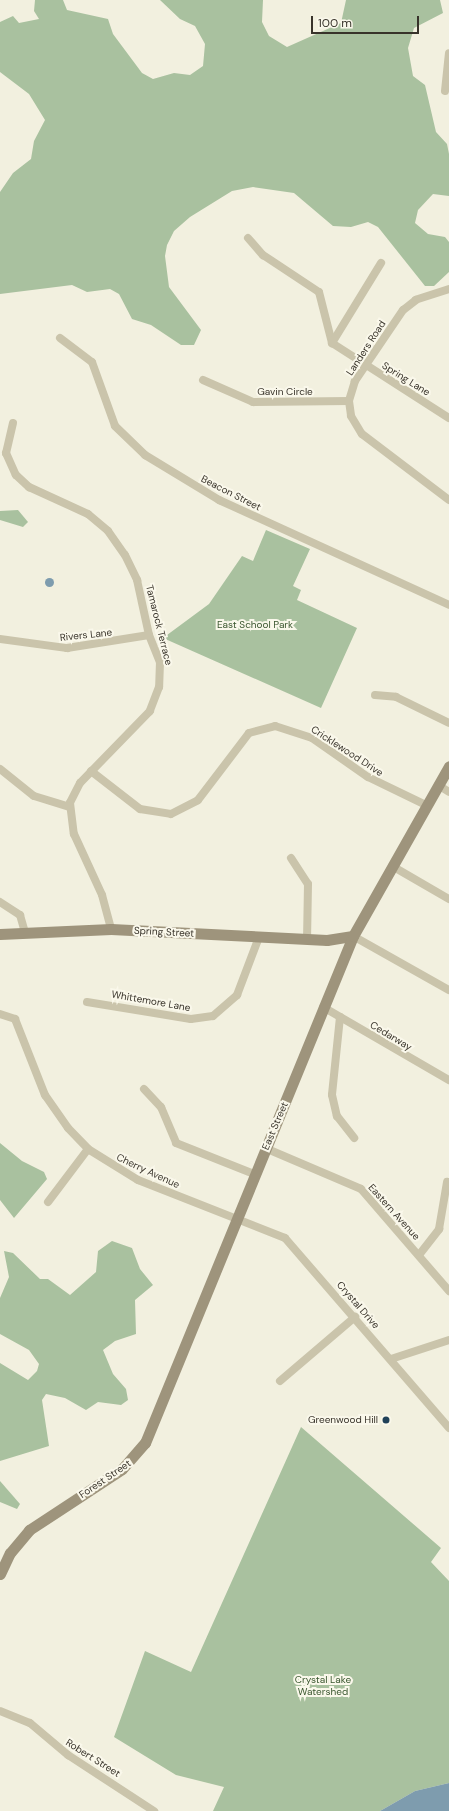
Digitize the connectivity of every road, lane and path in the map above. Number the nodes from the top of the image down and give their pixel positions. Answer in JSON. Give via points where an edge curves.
{"nodes":[{"id":1,"x":449,"y":53,"type":"edge"},
{"id":2,"x":445,"y":91,"type":"dead end"},
{"id":3,"x":248,"y":238,"type":"dead end"},
{"id":4,"x":381,"y":262,"type":"dead end"},
{"id":5,"x":449,"y":289,"type":"edge"},
{"id":6,"x":60,"y":338,"type":"dead end"},
{"id":7,"x":332,"y":343,"type":"junction"},
{"id":8,"x":366,"y":366,"type":"junction"},
{"id":9,"x":203,"y":380,"type":"dead end"},
{"id":10,"x":349,"y":401,"type":"junction"},
{"id":11,"x":449,"y":418,"type":"edge"},
{"id":12,"x":13,"y":423,"type":"dead end"},
{"id":13,"x":449,"y":500,"type":"edge"},
{"id":14,"x":449,"y":605,"type":"edge"},
{"id":15,"x":149,"y":635,"type":"junction"},
{"id":16,"x":0,"y":639,"type":"edge"},
{"id":17,"x":375,"y":695,"type":"dead end"},
{"id":18,"x":449,"y":723,"type":"edge"},
{"id":19,"x":449,"y":766,"type":"edge"},
{"id":20,"x":0,"y":769,"type":"edge"},
{"id":21,"x":91,"y":771,"type":"junction"},
{"id":22,"x":438,"y":785,"type":"junction"},
{"id":23,"x":449,"y":792,"type":"edge"},
{"id":24,"x":426,"y":805,"type":"junction"},
{"id":25,"x":69,"y":807,"type":"junction"},
{"id":26,"x":291,"y":858,"type":"dead end"},
{"id":27,"x":392,"y":866,"type":"junction"},
{"id":28,"x":449,"y":899,"type":"edge"},
{"id":29,"x":0,"y":902,"type":"edge"},
{"id":30,"x":112,"y":929,"type":"junction"},
{"id":31,"x":25,"y":933,"type":"junction"},
{"id":32,"x":0,"y":934,"type":"edge"},
{"id":33,"x":353,"y":936,"type":"junction"},
{"id":34,"x":259,"y":937,"type":"junction"},
{"id":35,"x":307,"y":939,"type":"junction"},
{"id":36,"x":327,"y":940,"type":"junction"},
{"id":37,"x":346,"y":951,"type":"junction"},
{"id":38,"x":449,"y":990,"type":"edge"},
{"id":39,"x":87,"y":1002,"type":"dead end"},
{"id":40,"x":323,"y":1007,"type":"junction"},
{"id":41,"x":0,"y":1014,"type":"edge"},
{"id":42,"x":340,"y":1017,"type":"junction"},
{"id":43,"x":449,"y":1080,"type":"edge"},
{"id":44,"x":144,"y":1088,"type":"dead end"},
{"id":45,"x":354,"y":1138,"type":"dead end"},
{"id":46,"x":265,"y":1148,"type":"junction"},
{"id":47,"x":88,"y":1149,"type":"junction"},
{"id":48,"x":254,"y":1174,"type":"junction"},
{"id":49,"x":447,"y":1182,"type":"dead end"},
{"id":50,"x":48,"y":1202,"type":"dead end"},
{"id":51,"x":236,"y":1218,"type":"junction"},
{"id":52,"x":419,"y":1255,"type":"junction"},
{"id":53,"x":449,"y":1291,"type":"edge"},
{"id":54,"x":197,"y":1316,"type":"joint"},
{"id":55,"x":355,"y":1317,"type":"junction"},
{"id":56,"x":449,"y":1340,"type":"edge"},
{"id":57,"x":391,"y":1359,"type":"junction"},
{"id":58,"x":280,"y":1381,"type":"dead end"},
{"id":59,"x":449,"y":1428,"type":"edge"},
{"id":60,"x":0,"y":1574,"type":"edge"},
{"id":61,"x":0,"y":1711,"type":"edge"},
{"id":62,"x":154,"y":1811,"type":"edge"}],
"edges":[{"from":1,"to":2,"type":"street"},
{"from":3,"to":7,"type":"street","via":[[264,256],[319,292]]},
{"from":4,"to":7,"type":"street"},
{"from":5,"to":8,"type":"street","name":"Landers Road","via":[[416,300],[403,310]]},
{"from":6,"to":14,"type":"street","name":"Beacon Street","via":[[92,362],[113,423],[126,440],[145,455],[219,500]]},
{"from":7,"to":8,"type":"street","name":"Spring Lane"},
{"from":8,"to":10,"type":"street","name":"Landers Road","via":[[355,381]]},
{"from":8,"to":11,"type":"street","name":"Spring Lane"},
{"from":9,"to":10,"type":"street","name":"Gavin Circle","via":[[253,402]]},
{"from":10,"to":13,"type":"street","via":[[352,416],[362,434]]},
{"from":12,"to":15,"type":"street","name":"Tamarock Terrace","via":[[6,453],[12,470],[29,487],[80,508],[113,538],[137,580]]},
{"from":15,"to":16,"type":"street","name":"Rivers Lane","via":[[67,648]]},
{"from":15,"to":21,"type":"street","name":"Tamarock Terrace","via":[[160,667],[154,703],[138,726]]},
{"from":17,"to":18,"type":"street","via":[[396,697]]},
{"from":19,"to":22,"type":"main road"},
{"from":20,"to":25,"type":"street","via":[[34,796]]},
{"from":21,"to":24,"type":"street","name":"Cricklewood Drive","via":[[140,809],[158,814],[177,812],[198,800],[246,735],[261,727],[274,726],[312,738],[375,781]]},
{"from":21,"to":25,"type":"street","name":"Tamarock Terrace","via":[[75,790]]},
{"from":22,"to":23,"type":"street"},
{"from":22,"to":24,"type":"main road"},
{"from":24,"to":27,"type":"main road"},
{"from":25,"to":30,"type":"street","via":[[74,834],[102,895]]},
{"from":26,"to":35,"type":"street","via":[[308,884]]},
{"from":27,"to":28,"type":"street"},
{"from":27,"to":33,"type":"main road"},
{"from":29,"to":31,"type":"street","via":[[20,915]]},
{"from":30,"to":31,"type":"main road","name":"Spring Street"},
{"from":30,"to":34,"type":"main road","name":"Spring Street"},
{"from":31,"to":32,"type":"main road","name":"Spring Street"},
{"from":33,"to":36,"type":"main road","name":"Spring Street"},
{"from":33,"to":37,"type":"main road","name":"East Street"},
{"from":33,"to":38,"type":"street"},
{"from":34,"to":35,"type":"main road","name":"Spring Street"},
{"from":34,"to":39,"type":"street","name":"Whittemore Lane","via":[[237,995],[212,1016],[191,1019]]},
{"from":35,"to":36,"type":"main road","name":"Spring Street"},
{"from":36,"to":37,"type":"main road","name":"Spring Street"},
{"from":37,"to":40,"type":"main road","name":"East Street"},
{"from":40,"to":42,"type":"street","name":"Cedarway"},
{"from":40,"to":46,"type":"main road","name":"East Street"},
{"from":41,"to":47,"type":"street","name":"Cherry Avenue","via":[[11,1016],[19,1026],[45,1095],[68,1128]]},
{"from":42,"to":43,"type":"street","name":"Cedarway"},
{"from":42,"to":45,"type":"street","via":[[332,1096],[337,1116]]},
{"from":44,"to":48,"type":"street","via":[[161,1108],[176,1143]]},
{"from":46,"to":48,"type":"main road","name":"East Street"},
{"from":46,"to":52,"type":"street","name":"Eastern Avenue","via":[[359,1187]]},
{"from":47,"to":50,"type":"street"},
{"from":47,"to":51,"type":"street","name":"Cherry Avenue","via":[[138,1180]]},
{"from":48,"to":51,"type":"main road","name":"East Street"},
{"from":49,"to":52,"type":"street","via":[[439,1230]]},
{"from":51,"to":54,"type":"main road","name":"East Street"},
{"from":51,"to":55,"type":"street","name":"Crystal Drive","via":[[288,1240]]},
{"from":52,"to":53,"type":"street","name":"Eastern Avenue"},
{"from":54,"to":60,"type":"main road","name":"Forest Street","via":[[142,1449],[122,1470],[29,1530],[10,1553]]},
{"from":55,"to":57,"type":"street","name":"Crystal Drive"},
{"from":55,"to":58,"type":"street"},
{"from":56,"to":57,"type":"street"},
{"from":57,"to":59,"type":"street","name":"Crystal Drive"},
{"from":61,"to":62,"type":"street","name":"Robert Street","via":[[30,1723],[68,1756]]}]}
